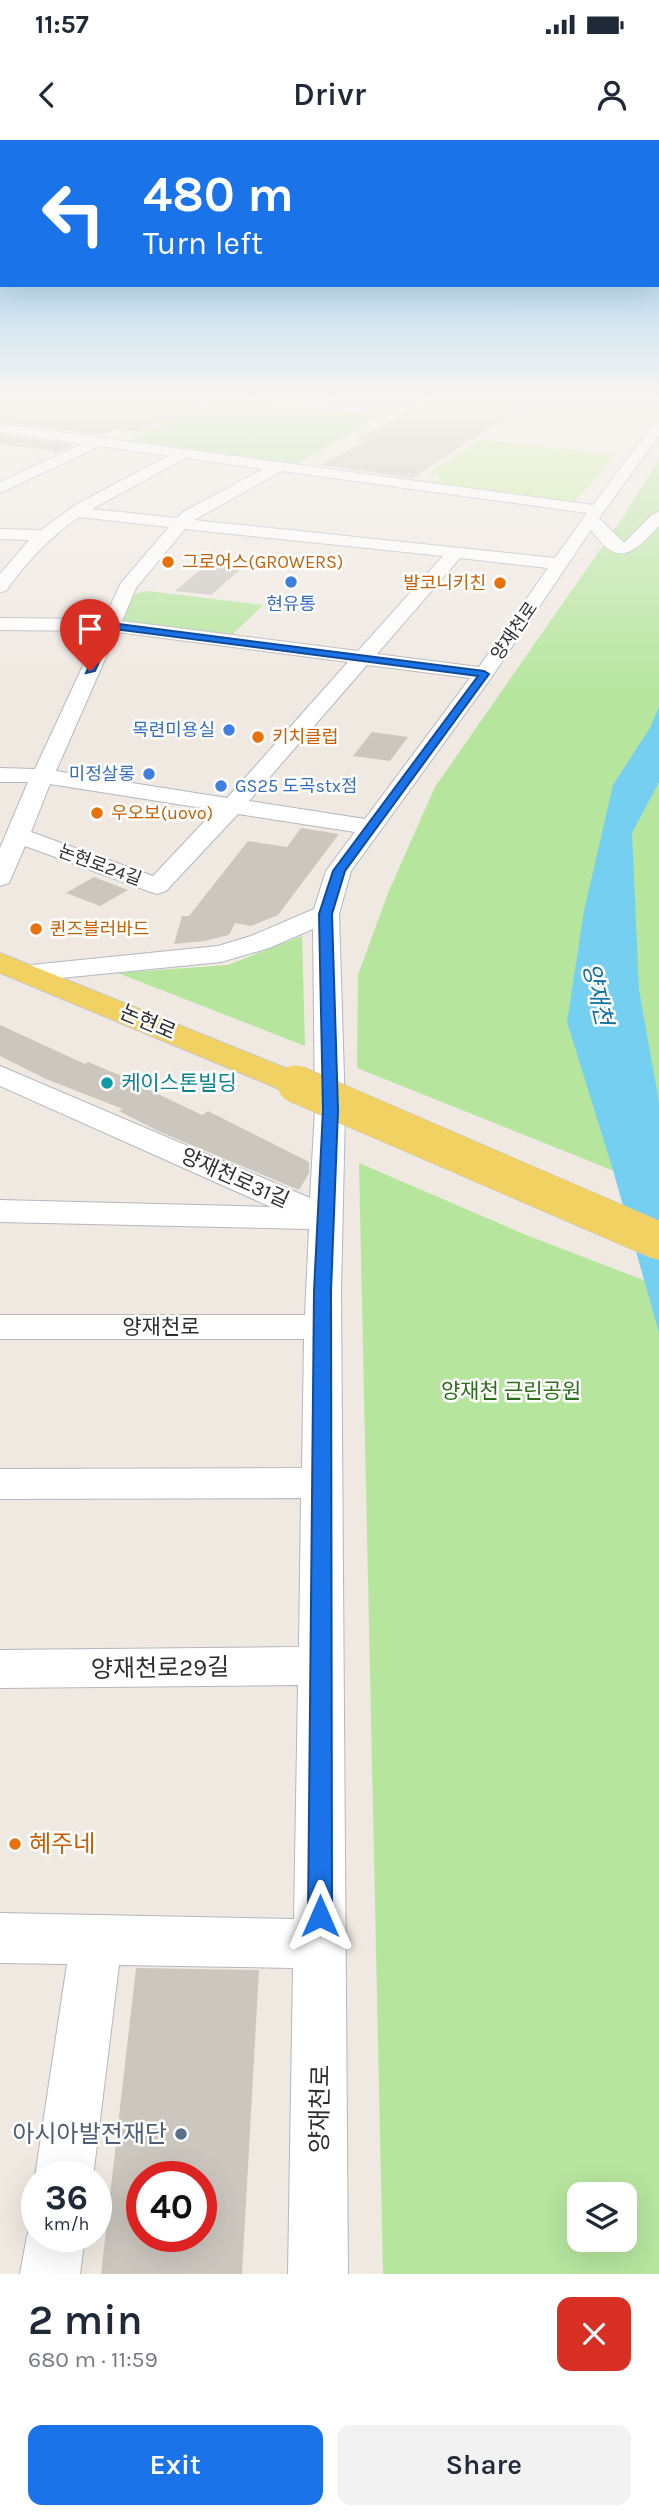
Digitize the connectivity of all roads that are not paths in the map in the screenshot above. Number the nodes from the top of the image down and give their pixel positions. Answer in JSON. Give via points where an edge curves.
{"nodes":[{"id":1,"x":107,"y":496,"type":"edge"},
{"id":2,"x":225,"y":496,"type":"edge"},
{"id":3,"x":463,"y":496,"type":"edge"},
{"id":4,"x":610,"y":496,"type":"edge"},
{"id":5,"x":76,"y":512,"type":"junction"},
{"id":6,"x":595,"y":516,"type":"junction"},
{"id":7,"x":659,"y":517,"type":"edge"},
{"id":8,"x":182,"y":523,"type":"junction"},
{"id":9,"x":0,"y":534,"type":"edge"},
{"id":10,"x":44,"y":535,"type":"junction"},
{"id":11,"x":455,"y":553,"type":"junction"},
{"id":12,"x":561,"y":564,"type":"junction"},
{"id":13,"x":0,"y":587,"type":"edge"},
{"id":14,"x":0,"y":624,"type":"edge"},
{"id":15,"x":111,"y":625,"type":"junction"},
{"id":16,"x":360,"y":657,"type":"junction"},
{"id":17,"x":484,"y":674,"type":"junction"},
{"id":18,"x":0,"y":775,"type":"edge"},
{"id":19,"x":43,"y":776,"type":"junction"},
{"id":20,"x":233,"y":804,"type":"junction"},
{"id":21,"x":369,"y":827,"type":"junction"},
{"id":22,"x":17,"y":835,"type":"junction"},
{"id":23,"x":0,"y":878,"type":"edge"},
{"id":24,"x":326,"y":914,"type":"junction"},
{"id":25,"x":0,"y":962,"type":"edge"},
{"id":26,"x":31,"y":973,"type":"junction"},
{"id":27,"x":0,"y":1075,"type":"edge"},
{"id":28,"x":0,"y":1211,"type":"edge"},
{"id":29,"x":326,"y":1218,"type":"junction"},
{"id":30,"x":659,"y":1241,"type":"edge"},
{"id":31,"x":0,"y":1327,"type":"edge"},
{"id":32,"x":323,"y":1327,"type":"junction"},
{"id":33,"x":321,"y":1483,"type":"junction"},
{"id":34,"x":0,"y":1484,"type":"edge"},
{"id":35,"x":321,"y":1666,"type":"junction"},
{"id":36,"x":0,"y":1669,"type":"edge"},
{"id":37,"x":0,"y":1938,"type":"edge"},
{"id":38,"x":96,"y":1940,"type":"junction"},
{"id":39,"x":320,"y":1944,"type":"junction"},
{"id":40,"x":66,"y":2161,"type":"edge"},
{"id":41,"x":53,"y":2252,"type":"edge"},
{"id":42,"x":50,"y":2274,"type":"edge"},
{"id":43,"x":318,"y":2274,"type":"edge"}],
"edges":[{"from":1,"to":5,"type":"street"},
{"from":2,"to":8,"type":"street"},
{"from":3,"to":6,"type":"street"},
{"from":4,"to":6,"type":"street","name":"양재천로"},
{"from":5,"to":8,"type":"street"},
{"from":5,"to":10,"type":"street"},
{"from":6,"to":7,"type":"street","via":[[602,533],[621,549],[628,548]]},
{"from":6,"to":12,"type":"street","name":"양재천로"},
{"from":8,"to":11,"type":"street"},
{"from":8,"to":15,"type":"street","via":[[127,587]]},
{"from":9,"to":10,"type":"street"},
{"from":10,"to":13,"type":"street","via":[[13,565]]},
{"from":11,"to":12,"type":"street"},
{"from":11,"to":16,"type":"street","name":"논현로24길"},
{"from":12,"to":17,"type":"street","name":"양재천로"},
{"from":14,"to":15,"type":"street"},
{"from":15,"to":16,"type":"street"},
{"from":15,"to":19,"type":"street"},
{"from":16,"to":17,"type":"street"},
{"from":16,"to":20,"type":"street","name":"논현로24길"},
{"from":17,"to":21,"type":"street","name":"양재천로"},
{"from":18,"to":19,"type":"street"},
{"from":19,"to":20,"type":"street"},
{"from":19,"to":22,"type":"street"},
{"from":20,"to":21,"type":"street"},
{"from":20,"to":22,"type":"street","name":"논현로24길","via":[[157,886]]},
{"from":21,"to":24,"type":"street","name":"양재천로","via":[[339,871]]},
{"from":22,"to":23,"type":"street"},
{"from":24,"to":26,"type":"street","via":[[221,954]]},
{"from":24,"to":29,"type":"street","name":"양재천로","via":[[330,1110]]},
{"from":25,"to":26,"type":"main road","name":"논현로"},
{"from":26,"to":30,"type":"main road","name":"논현로","bridge":true},
{"from":27,"to":29,"type":"street","name":"양재천로31길"},
{"from":28,"to":29,"type":"street","name":"양재천로31길"},
{"from":29,"to":32,"type":"street","name":"양재천로"},
{"from":31,"to":32,"type":"street","name":"양재천로"},
{"from":32,"to":33,"type":"street","name":"양재천로"},
{"from":33,"to":34,"type":"street"},
{"from":33,"to":35,"type":"street","name":"양재천로"},
{"from":35,"to":36,"type":"street","name":"양재천로29길"},
{"from":35,"to":39,"type":"street","name":"양재천로"},
{"from":37,"to":38,"type":"street"},
{"from":38,"to":39,"type":"street"},
{"from":38,"to":40,"type":"street"},
{"from":39,"to":43,"type":"street","name":"양재천로"},
{"from":41,"to":42,"type":"street"}]}
